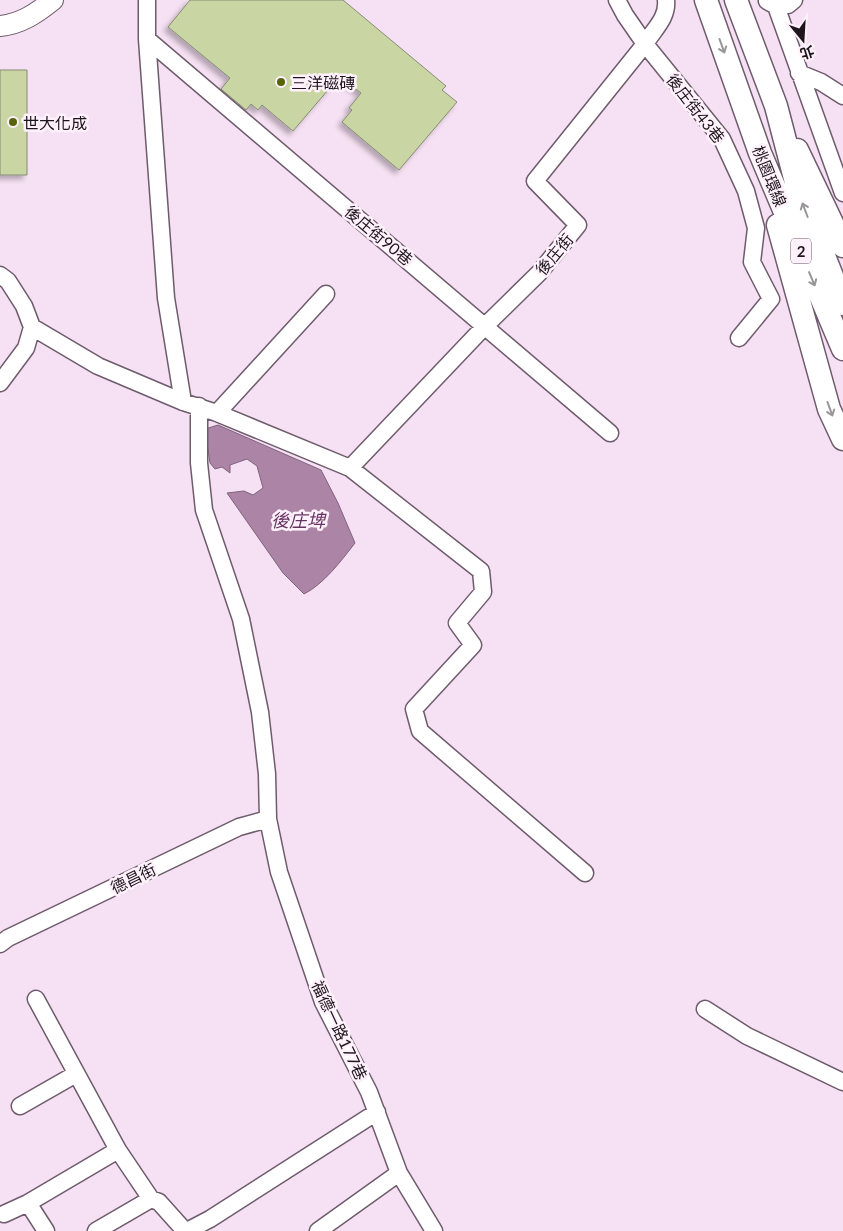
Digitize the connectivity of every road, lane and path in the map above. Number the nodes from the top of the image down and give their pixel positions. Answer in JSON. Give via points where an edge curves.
{"nodes":[{"id":1,"x":35,"y":0,"type":"edge"},
{"id":2,"x":53,"y":0,"type":"edge"},
{"id":3,"x":147,"y":0,"type":"edge"},
{"id":4,"x":617,"y":0,"type":"edge"},
{"id":5,"x":666,"y":0,"type":"edge"},
{"id":6,"x":706,"y":0,"type":"edge"},
{"id":7,"x":736,"y":0,"type":"edge"},
{"id":8,"x":794,"y":0,"type":"edge"},
{"id":9,"x":771,"y":3,"type":"edge"},
{"id":10,"x":0,"y":15,"type":"edge"},
{"id":11,"x":0,"y":26,"type":"edge"},
{"id":12,"x":148,"y":39,"type":"junction"},
{"id":13,"x":645,"y":44,"type":"junction"},
{"id":14,"x":799,"y":73,"type":"junction"},
{"id":15,"x":843,"y":96,"type":"edge"},
{"id":16,"x":776,"y":106,"type":"junction"},
{"id":17,"x":760,"y":153,"type":"junction"},
{"id":18,"x":843,"y":193,"type":"edge"},
{"id":19,"x":843,"y":246,"type":"edge"},
{"id":20,"x":0,"y":275,"type":"edge"},
{"id":21,"x":326,"y":294,"type":"dead end"},
{"id":22,"x":798,"y":294,"type":"junction"},
{"id":23,"x":843,"y":304,"type":"edge"},
{"id":24,"x":485,"y":326,"type":"junction"},
{"id":25,"x":32,"y":327,"type":"junction"},
{"id":26,"x":739,"y":338,"type":"dead end"},
{"id":27,"x":843,"y":349,"type":"edge"},
{"id":28,"x":0,"y":383,"type":"edge"},
{"id":29,"x":843,"y":400,"type":"edge"},
{"id":30,"x":191,"y":404,"type":"junction"},
{"id":31,"x":217,"y":413,"type":"junction"},
{"id":32,"x":610,"y":433,"type":"dead end"},
{"id":33,"x":843,"y":439,"type":"edge"},
{"id":34,"x":350,"y":468,"type":"junction"},
{"id":35,"x":268,"y":819,"type":"junction"},
{"id":36,"x":585,"y":873,"type":"dead end"},
{"id":37,"x":3,"y":937,"type":"edge"},
{"id":38,"x":36,"y":999,"type":"dead end"},
{"id":39,"x":705,"y":1009,"type":"dead end"},
{"id":40,"x":76,"y":1074,"type":"junction"},
{"id":41,"x":843,"y":1082,"type":"edge"},
{"id":42,"x":20,"y":1106,"type":"dead end"},
{"id":43,"x":377,"y":1112,"type":"junction"},
{"id":44,"x":118,"y":1150,"type":"junction"},
{"id":45,"x":399,"y":1173,"type":"junction"},
{"id":46,"x":151,"y":1199,"type":"junction"},
{"id":47,"x":28,"y":1203,"type":"junction"},
{"id":48,"x":4,"y":1214,"type":"dead end"},
{"id":49,"x":106,"y":1228,"type":"edge"},
{"id":50,"x":46,"y":1231,"type":"edge"},
{"id":51,"x":186,"y":1231,"type":"edge"},
{"id":52,"x":318,"y":1231,"type":"edge"},
{"id":53,"x":434,"y":1231,"type":"edge"}],
"edges":[{"from":1,"to":10,"type":"main road","via":[[20,10]]},
{"from":2,"to":11,"type":"main road","via":[[25,20]]},
{"from":3,"to":12,"type":"street","name":"福德一路177巷"},
{"from":4,"to":13,"type":"street"},
{"from":5,"to":13,"type":"street","name":"後庄街","via":[[663,19]]},
{"from":6,"to":17,"type":"highway","name":"桃園環線","number":"2","one_way":true},
{"from":7,"to":16,"type":"highway","name":"桃園環線","number":"2"},
{"from":8,"to":9,"type":"street","via":[[788,4]]},
{"from":9,"to":14,"type":"street"},
{"from":12,"to":24,"type":"street","name":"後庄街90巷"},
{"from":12,"to":30,"type":"street","name":"福德一路177巷","via":[[166,298]]},
{"from":13,"to":24,"type":"street","name":"後庄街","via":[[535,181],[578,225],[539,273]]},
{"from":13,"to":26,"type":"street","name":"後庄街43巷","via":[[722,139],[746,191],[756,228],[752,262],[771,299]]},
{"from":14,"to":15,"type":"street"},
{"from":14,"to":18,"type":"street"},
{"from":16,"to":19,"type":"highway"},
{"from":23,"to":16,"type":"highway","name":"桃園環線","number":"2","one_way":true,"via":[[798,190]]},
{"from":17,"to":22,"type":"highway"},
{"from":17,"to":27,"type":"highway","name":"桃園環線","number":"2","one_way":true},
{"from":20,"to":25,"type":"street","via":[[8,281],[24,306]]},
{"from":21,"to":31,"type":"street"},
{"from":22,"to":29,"type":"highway"},
{"from":22,"to":33,"type":"highway","one_way":true,"via":[[829,409]]},
{"from":24,"to":32,"type":"street","name":"後庄街90巷"},
{"from":24,"to":34,"type":"street","name":"後庄街"},
{"from":25,"to":28,"type":"street","via":[[26,348]]},
{"from":25,"to":30,"type":"street","via":[[98,366]]},
{"from":30,"to":31,"type":"street"},
{"from":30,"to":35,"type":"street","name":"福德一路177巷","via":[[204,510],[241,619],[260,712]]},
{"from":31,"to":34,"type":"street"},
{"from":34,"to":36,"type":"street","via":[[482,571],[484,592],[458,623],[474,644],[414,709],[420,732]]},
{"from":35,"to":37,"type":"street","name":"德昌街","via":[[238,827]]},
{"from":35,"to":43,"type":"street","name":"福德一路177巷","via":[[279,872],[323,1002]]},
{"from":38,"to":40,"type":"street"},
{"from":39,"to":41,"type":"street","via":[[747,1036]]},
{"from":40,"to":42,"type":"street"},
{"from":40,"to":44,"type":"street"},
{"from":43,"to":45,"type":"street","name":"福德一路177巷"},
{"from":43,"to":51,"type":"street","via":[[210,1219]]},
{"from":44,"to":46,"type":"street"},
{"from":44,"to":47,"type":"street"},
{"from":45,"to":52,"type":"street"},
{"from":45,"to":53,"type":"street","name":"福德一路177巷"},
{"from":46,"to":49,"type":"street"},
{"from":46,"to":51,"type":"street","via":[[159,1202]]},
{"from":47,"to":48,"type":"street"},
{"from":47,"to":50,"type":"street"}]}
